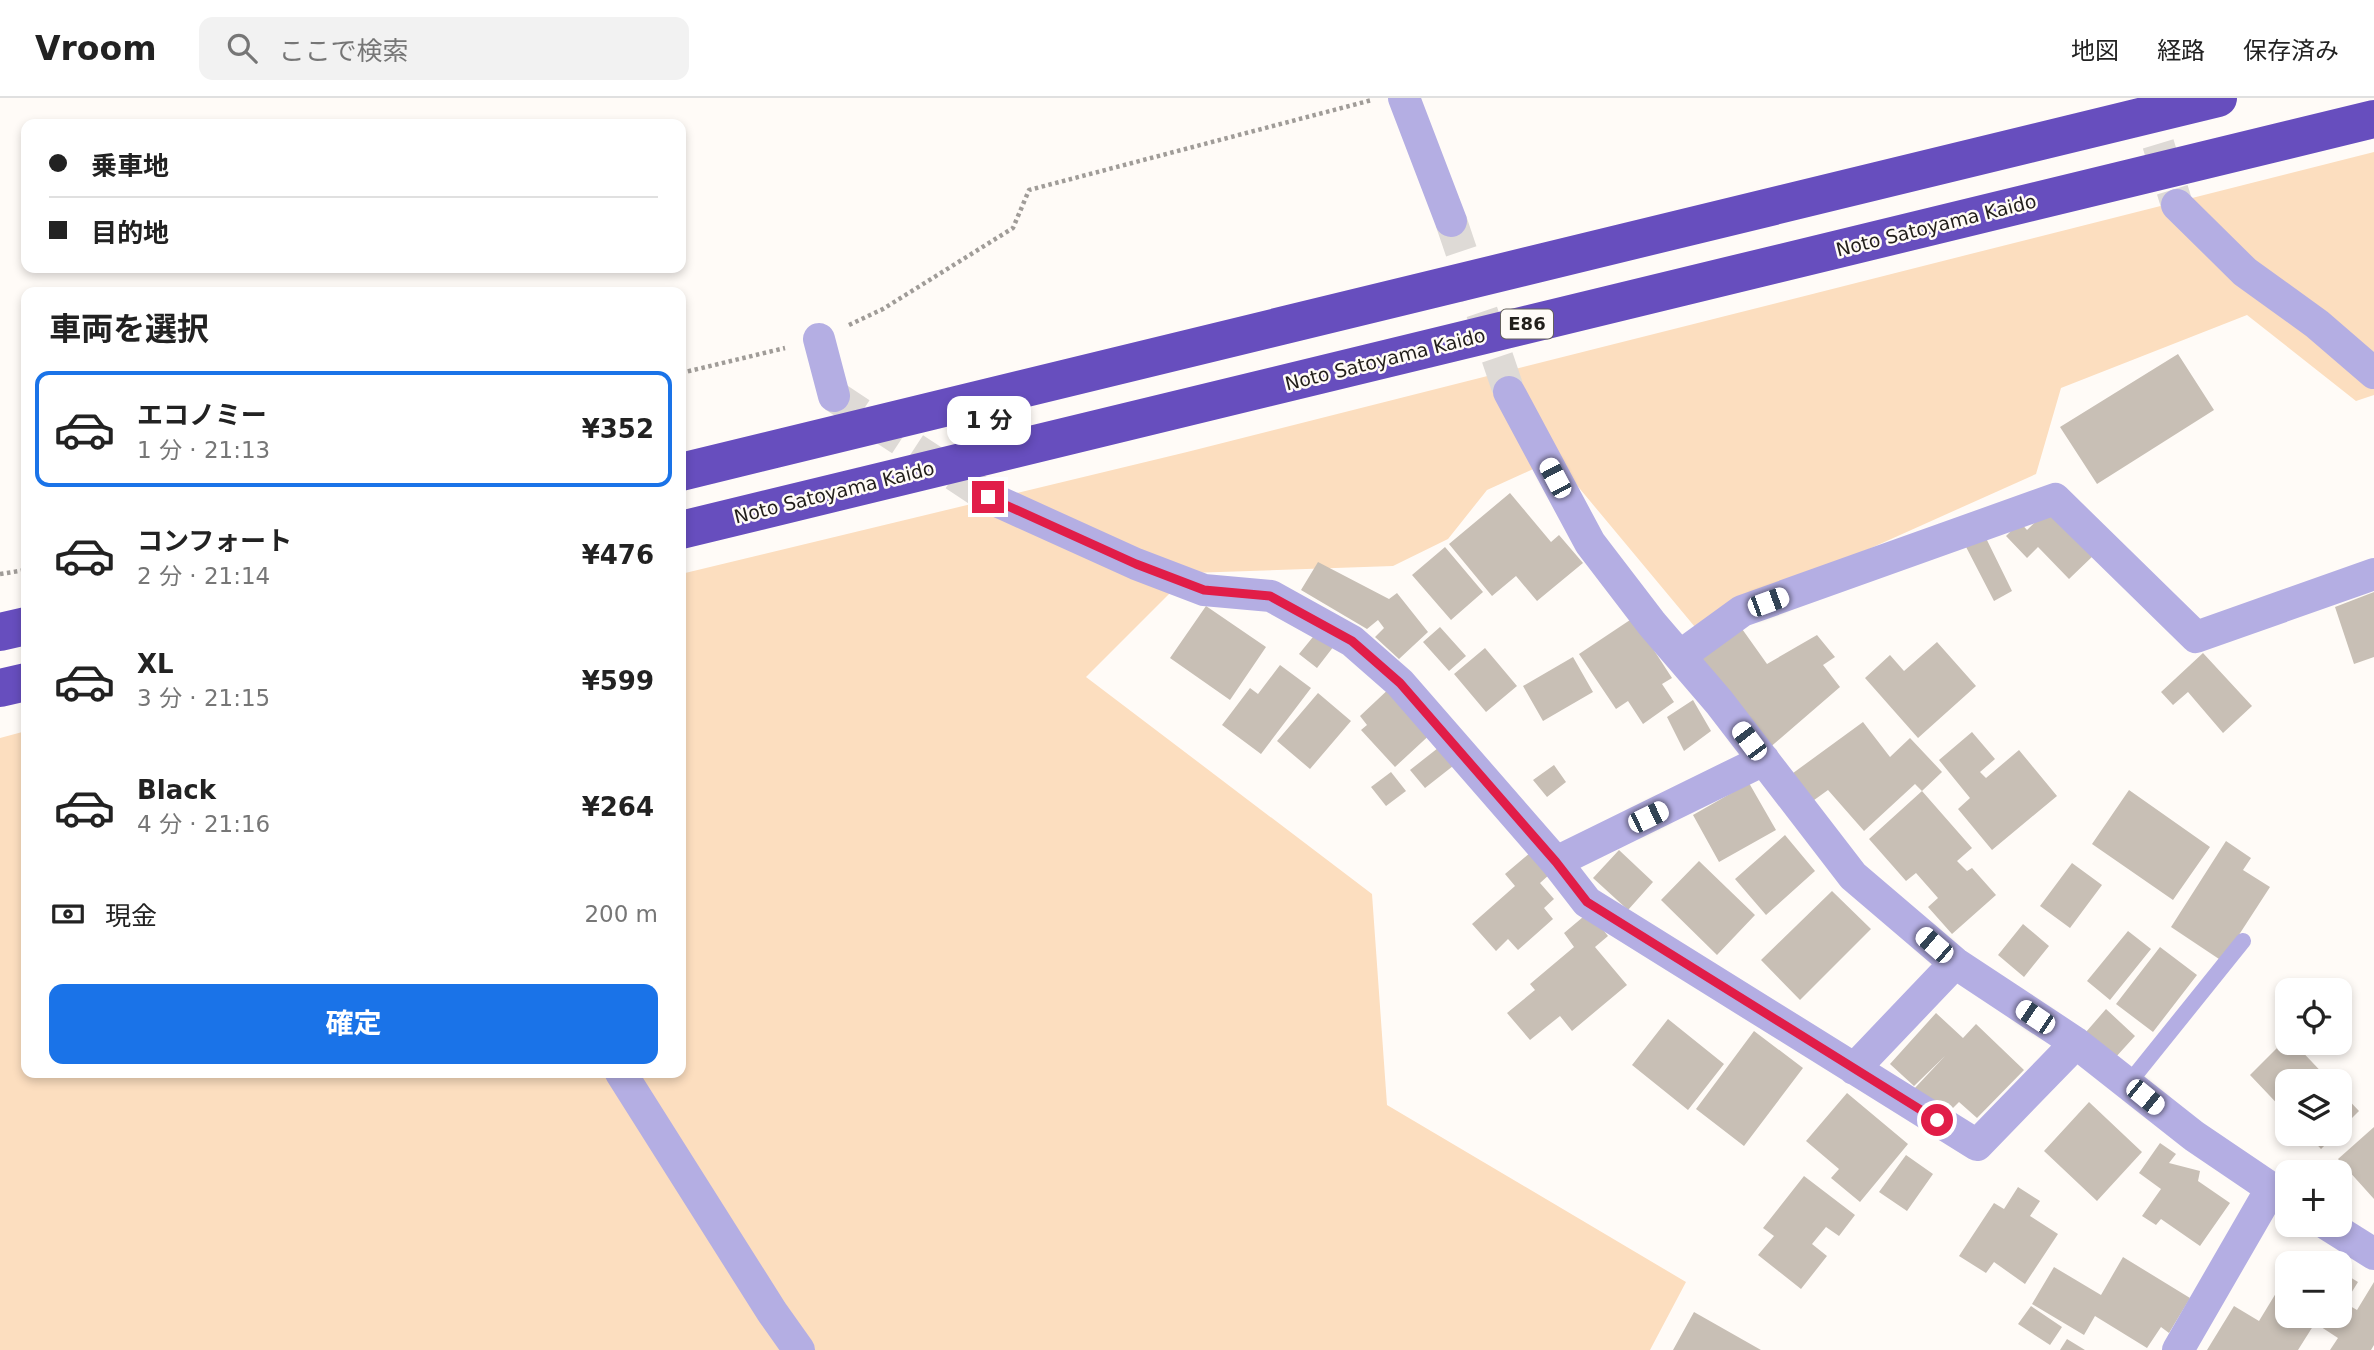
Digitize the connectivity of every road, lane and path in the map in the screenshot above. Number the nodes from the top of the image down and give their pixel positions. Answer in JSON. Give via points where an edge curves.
{"nodes":[{"id":1,"x":1378,"y":98,"type":"edge"},
{"id":2,"x":1404,"y":98,"type":"edge"},
{"id":3,"x":2218,"y":98,"type":"edge"},
{"id":4,"x":2374,"y":119,"type":"edge"},
{"id":5,"x":2177,"y":205,"type":"tunnel mouth"},
{"id":6,"x":1451,"y":221,"type":"tunnel mouth"},
{"id":7,"x":819,"y":339,"type":"junction"},
{"id":8,"x":686,"y":372,"type":"edge"},
{"id":9,"x":2374,"y":373,"type":"edge"},
{"id":10,"x":1509,"y":391,"type":"tunnel mouth"},
{"id":11,"x":835,"y":396,"type":"tunnel mouth"},
{"id":12,"x":686,"y":471,"type":"edge"},
{"id":13,"x":988,"y":497,"type":"tunnel mouth"},
{"id":14,"x":686,"y":529,"type":"edge"},
{"id":15,"x":21,"y":571,"type":"edge"},
{"id":16,"x":0,"y":574,"type":"edge"},
{"id":17,"x":2374,"y":575,"type":"edge"},
{"id":18,"x":21,"y":627,"type":"edge"},
{"id":19,"x":0,"y":632,"type":"edge"},
{"id":20,"x":1680,"y":656,"type":"junction"},
{"id":21,"x":21,"y":683,"type":"edge"},
{"id":22,"x":0,"y":688,"type":"edge"},
{"id":23,"x":1763,"y":760,"type":"junction"},
{"id":24,"x":1556,"y":862,"type":"junction"},
{"id":25,"x":2244,"y":941,"type":"dead end"},
{"id":26,"x":1955,"y":963,"type":"junction"},
{"id":27,"x":2076,"y":1044,"type":"junction"},
{"id":28,"x":1854,"y":1069,"type":"junction"},
{"id":29,"x":624,"y":1078,"type":"edge"},
{"id":30,"x":2128,"y":1084,"type":"junction"},
{"id":31,"x":2275,"y":1191,"type":"edge"},
{"id":32,"x":2275,"y":1200,"type":"edge"},
{"id":33,"x":2347,"y":1237,"type":"edge"},
{"id":34,"x":2374,"y":1254,"type":"edge"},
{"id":35,"x":799,"y":1350,"type":"edge"},
{"id":36,"x":2178,"y":1350,"type":"edge"}],
"edges":[{"from":1,"to":7,"type":"path","via":[[1030,190],[1013,228],[883,309]]},
{"from":2,"to":6,"type":"street"},
{"from":3,"to":12,"type":"highway"},
{"from":4,"to":14,"type":"highway","name":"Noto Satoyama Kaido","number":"E86"},
{"from":5,"to":9,"type":"street","via":[[2245,272]]},
{"from":7,"to":8,"type":"path"},
{"from":7,"to":11,"type":"street"},
{"from":10,"to":20,"type":"street","via":[[1590,543]]},
{"from":13,"to":24,"type":"street","via":[[1204,590],[1270,596],[1352,641],[1400,683]]},
{"from":15,"to":16,"type":"path"},
{"from":17,"to":20,"type":"street","via":[[2196,637],[2055,499],[1742,611]]},
{"from":18,"to":19,"type":"highway"},
{"from":20,"to":23,"type":"street"},
{"from":21,"to":22,"type":"highway"},
{"from":23,"to":24,"type":"street"},
{"from":23,"to":26,"type":"street","via":[[1853,876]]},
{"from":24,"to":28,"type":"street","via":[[1587,902]]},
{"from":25,"to":30,"type":"lane"},
{"from":26,"to":27,"type":"street"},
{"from":26,"to":28,"type":"street"},
{"from":27,"to":28,"type":"street","via":[[1978,1145]]},
{"from":27,"to":30,"type":"street"},
{"from":29,"to":35,"type":"street"},
{"from":30,"to":31,"type":"street"},
{"from":32,"to":36,"type":"street"},
{"from":33,"to":34,"type":"street"}]}
